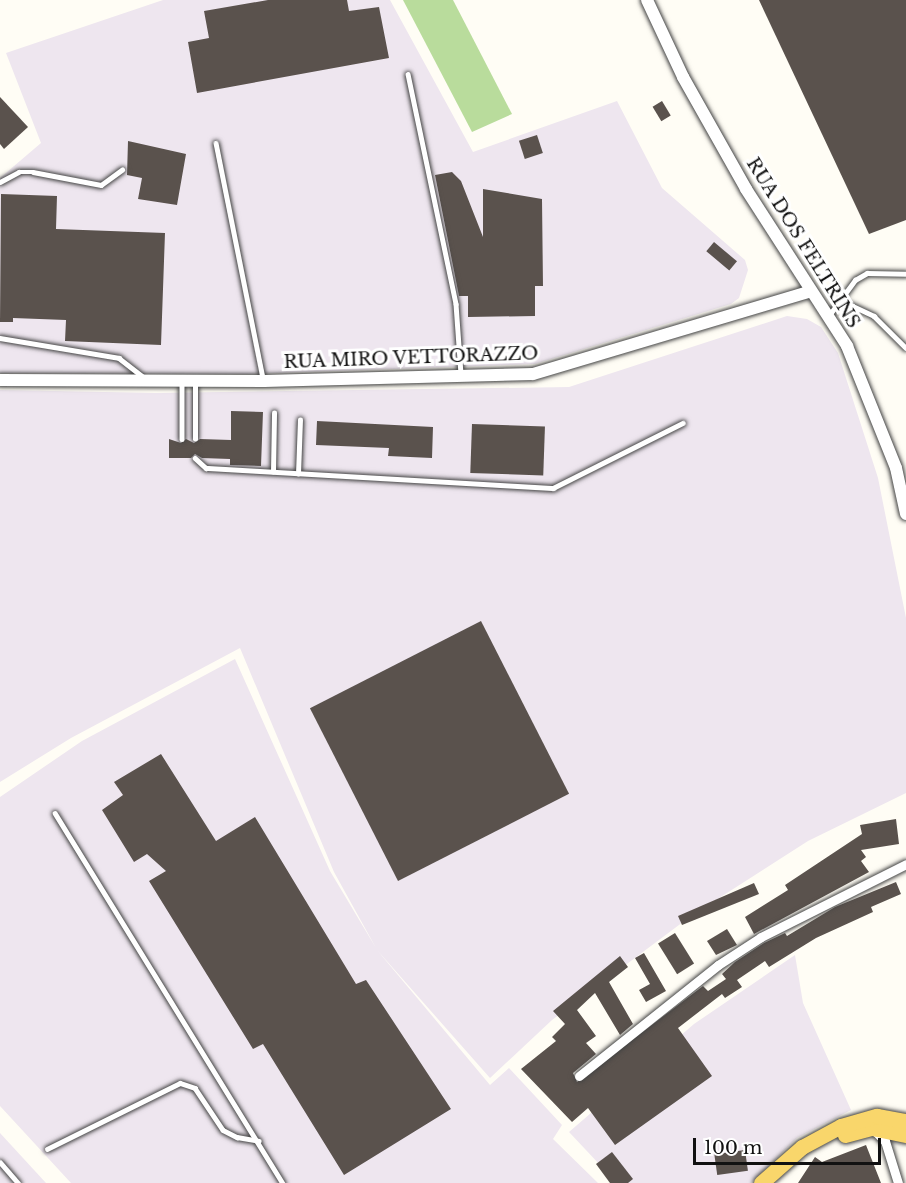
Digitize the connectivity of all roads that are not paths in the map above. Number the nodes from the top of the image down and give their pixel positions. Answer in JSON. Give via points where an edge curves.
{"nodes":[{"id":1,"x":647,"y":0,"type":"edge"},
{"id":2,"x":408,"y":74,"type":"dead end"},
{"id":3,"x":216,"y":143,"type":"dead end"},
{"id":4,"x":122,"y":170,"type":"dead end"},
{"id":5,"x":0,"y":182,"type":"edge"},
{"id":6,"x":906,"y":274,"type":"edge"},
{"id":7,"x":811,"y":291,"type":"junction"},
{"id":8,"x":840,"y":300,"type":"junction"},
{"id":9,"x":830,"y":314,"type":"junction"},
{"id":10,"x":0,"y":338,"type":"edge"},
{"id":11,"x":906,"y":348,"type":"edge"},
{"id":12,"x":462,"y":376,"type":"junction"},
{"id":13,"x":0,"y":380,"type":"edge"},
{"id":14,"x":264,"y":381,"type":"junction"},
{"id":15,"x":149,"y":382,"type":"junction"},
{"id":16,"x":189,"y":382,"type":"junction"},
{"id":17,"x":273,"y":413,"type":"dead end"},
{"id":18,"x":300,"y":420,"type":"dead end"},
{"id":19,"x":683,"y":423,"type":"dead end"},
{"id":20,"x":183,"y":439,"type":"dead end"},
{"id":21,"x":195,"y":439,"type":"dead end"},
{"id":22,"x":195,"y":458,"type":"dead end"},
{"id":23,"x":273,"y":472,"type":"junction"},
{"id":24,"x":298,"y":474,"type":"junction"},
{"id":25,"x":906,"y":514,"type":"edge"},
{"id":26,"x":55,"y":813,"type":"dead end"},
{"id":27,"x":906,"y":864,"type":"edge"},
{"id":28,"x":579,"y":1076,"type":"dead end"},
{"id":29,"x":906,"y":1121,"type":"edge"},
{"id":30,"x":894,"y":1135,"type":"edge"},
{"id":31,"x":259,"y":1141,"type":"junction"},
{"id":32,"x":47,"y":1149,"type":"dead end"},
{"id":33,"x":0,"y":1162,"type":"edge"},
{"id":34,"x":18,"y":1183,"type":"edge"},
{"id":35,"x":283,"y":1183,"type":"edge"},
{"id":36,"x":761,"y":1183,"type":"edge"},
{"id":37,"x":774,"y":1183,"type":"edge"},
{"id":38,"x":898,"y":1183,"type":"edge"}],
"edges":[{"from":1,"to":7,"type":"street","name":"RUA DOS FELTRINS","via":[[688,88]]},
{"from":2,"to":12,"type":"lane","via":[[456,304]]},
{"from":3,"to":14,"type":"lane"},
{"from":4,"to":5,"type":"lane","via":[[101,185],[33,172],[19,172]]},
{"from":6,"to":8,"type":"lane","via":[[867,273],[855,280]]},
{"from":7,"to":9,"type":"street","name":"RUA DOS FELTRINS"},
{"from":7,"to":12,"type":"street","name":"RUA MIRO VETTORAZZO","via":[[558,370],[533,375]]},
{"from":8,"to":9,"type":"lane"},
{"from":8,"to":11,"type":"lane","via":[[874,316]]},
{"from":9,"to":25,"type":"street","name":"RUA DOS FELTRINS","via":[[876,413],[896,468]]},
{"from":10,"to":15,"type":"lane","via":[[119,358]]},
{"from":12,"to":14,"type":"street","name":"RUA MIRO VETTORAZZO"},
{"from":13,"to":15,"type":"street","name":"RUA MIRO VETTORAZZO"},
{"from":14,"to":16,"type":"street","name":"RUA MIRO VETTORAZZO"},
{"from":15,"to":16,"type":"street","name":"RUA MIRO VETTORAZZO"},
{"from":16,"to":20,"type":"lane"},
{"from":16,"to":21,"type":"lane"},
{"from":17,"to":23,"type":"lane"},
{"from":18,"to":24,"type":"lane"},
{"from":19,"to":24,"type":"lane","via":[[553,488]]},
{"from":22,"to":23,"type":"lane","via":[[206,468]]},
{"from":23,"to":24,"type":"lane"},
{"from":26,"to":31,"type":"lane"},
{"from":27,"to":28,"type":"street","via":[[848,890],[744,948]]},
{"from":29,"to":36,"type":"main road","via":[[877,1116],[841,1125],[802,1147]]},
{"from":30,"to":37,"type":"main road","via":[[872,1128],[820,1146]]},
{"from":30,"to":38,"type":"street"},
{"from":31,"to":32,"type":"lane","via":[[223,1130],[195,1088],[180,1083]]},
{"from":31,"to":35,"type":"lane"},
{"from":33,"to":34,"type":"lane"}]}
